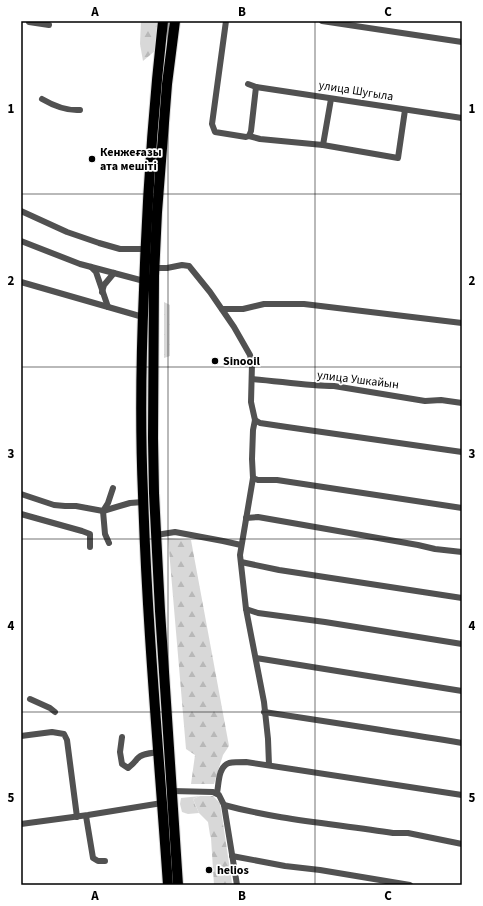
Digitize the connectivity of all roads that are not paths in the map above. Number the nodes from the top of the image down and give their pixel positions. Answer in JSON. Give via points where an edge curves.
{"nodes":[{"id":1,"x":163,"y":21,"type":"edge"},
{"id":2,"x":174,"y":21,"type":"edge"},
{"id":3,"x":226,"y":21,"type":"edge"},
{"id":4,"x":322,"y":21,"type":"edge"},
{"id":5,"x":29,"y":22,"type":"dead end"},
{"id":6,"x":49,"y":25,"type":"dead end"},
{"id":7,"x":462,"y":42,"type":"edge"},
{"id":8,"x":248,"y":84,"type":"dead end"},
{"id":9,"x":256,"y":87,"type":"junction"},
{"id":10,"x":42,"y":99,"type":"dead end"},
{"id":11,"x":331,"y":99,"type":"junction"},
{"id":12,"x":80,"y":110,"type":"dead end"},
{"id":13,"x":405,"y":110,"type":"junction"},
{"id":14,"x":462,"y":118,"type":"edge"},
{"id":15,"x":249,"y":136,"type":"junction"},
{"id":16,"x":323,"y":145,"type":"junction"},
{"id":17,"x":21,"y":211,"type":"edge"},
{"id":18,"x":21,"y":241,"type":"edge"},
{"id":19,"x":145,"y":249,"type":"junction"},
{"id":20,"x":90,"y":266,"type":"junction"},
{"id":21,"x":114,"y":273,"type":"junction"},
{"id":22,"x":149,"y":275,"type":"junction"},
{"id":23,"x":21,"y":282,"type":"edge"},
{"id":24,"x":102,"y":292,"type":"junction"},
{"id":25,"x":108,"y":307,"type":"junction"},
{"id":26,"x":222,"y":309,"type":"junction"},
{"id":27,"x":143,"y":317,"type":"junction"},
{"id":28,"x":462,"y":323,"type":"edge"},
{"id":29,"x":252,"y":379,"type":"junction"},
{"id":30,"x":462,"y":403,"type":"edge"},
{"id":31,"x":255,"y":420,"type":"junction"},
{"id":32,"x":462,"y":452,"type":"edge"},
{"id":33,"x":253,"y":478,"type":"junction"},
{"id":34,"x":113,"y":488,"type":"dead end"},
{"id":35,"x":21,"y":494,"type":"edge"},
{"id":36,"x":143,"y":502,"type":"junction"},
{"id":37,"x":462,"y":508,"type":"edge"},
{"id":38,"x":103,"y":511,"type":"junction"},
{"id":39,"x":21,"y":514,"type":"edge"},
{"id":40,"x":246,"y":518,"type":"junction"},
{"id":41,"x":156,"y":535,"type":"junction"},
{"id":42,"x":109,"y":543,"type":"dead end"},
{"id":43,"x":241,"y":545,"type":"junction"},
{"id":44,"x":90,"y":546,"type":"dead end"},
{"id":45,"x":462,"y":552,"type":"edge"},
{"id":46,"x":241,"y":562,"type":"junction"},
{"id":47,"x":462,"y":598,"type":"edge"},
{"id":48,"x":246,"y":609,"type":"junction"},
{"id":49,"x":462,"y":644,"type":"edge"},
{"id":50,"x":256,"y":658,"type":"junction"},
{"id":51,"x":462,"y":691,"type":"edge"},
{"id":52,"x":30,"y":699,"type":"dead end"},
{"id":53,"x":55,"y":712,"type":"dead end"},
{"id":54,"x":264,"y":712,"type":"junction"},
{"id":55,"x":21,"y":736,"type":"edge"},
{"id":56,"x":122,"y":737,"type":"dead end"},
{"id":57,"x":462,"y":743,"type":"edge"},
{"id":58,"x":159,"y":752,"type":"junction"},
{"id":59,"x":269,"y":765,"type":"junction"},
{"id":60,"x":172,"y":791,"type":"junction"},
{"id":61,"x":217,"y":793,"type":"junction"},
{"id":62,"x":462,"y":795,"type":"edge"},
{"id":63,"x":162,"y":803,"type":"junction"},
{"id":64,"x":224,"y":805,"type":"junction"},
{"id":65,"x":86,"y":816,"type":"junction"},
{"id":66,"x":77,"y":817,"type":"junction"},
{"id":67,"x":21,"y":824,"type":"edge"},
{"id":68,"x":462,"y":844,"type":"edge"},
{"id":69,"x":232,"y":856,"type":"junction"},
{"id":70,"x":105,"y":861,"type":"dead end"},
{"id":71,"x":168,"y":885,"type":"edge"},
{"id":72,"x":178,"y":885,"type":"edge"},
{"id":73,"x":237,"y":885,"type":"edge"},
{"id":74,"x":410,"y":885,"type":"edge"}],
"edges":[{"from":1,"to":19,"type":"highway","via":[[150,151]]},
{"from":2,"to":22,"type":"highway"},
{"from":3,"to":15,"type":"street","via":[[213,128],[215,132]]},
{"from":4,"to":7,"type":"street"},
{"from":5,"to":6,"type":"street"},
{"from":8,"to":9,"type":"street","name":"улица Шугыла"},
{"from":9,"to":11,"type":"street","name":"улица Шугыла"},
{"from":9,"to":15,"type":"street"},
{"from":10,"to":12,"type":"street","via":[[69,110]]},
{"from":11,"to":13,"type":"street","name":"улица Шугыла"},
{"from":11,"to":16,"type":"street"},
{"from":13,"to":14,"type":"street","name":"улица Шугыла"},
{"from":13,"to":16,"type":"street","via":[[398,158]]},
{"from":15,"to":16,"type":"street"},
{"from":17,"to":19,"type":"street","via":[[99,243],[120,249]]},
{"from":18,"to":20,"type":"street"},
{"from":19,"to":22,"type":"highway"},
{"from":20,"to":21,"type":"street"},
{"from":20,"to":24,"type":"street","via":[[96,272]]},
{"from":21,"to":22,"type":"street"},
{"from":21,"to":24,"type":"street","via":[[104,285]]},
{"from":22,"to":26,"type":"street","via":[[167,268],[189,266]]},
{"from":22,"to":27,"type":"highway"},
{"from":22,"to":41,"type":"highway"},
{"from":23,"to":25,"type":"street"},
{"from":24,"to":25,"type":"street"},
{"from":25,"to":27,"type":"street"},
{"from":26,"to":28,"type":"street","via":[[243,309],[264,304],[304,304]]},
{"from":26,"to":29,"type":"street","via":[[250,355]]},
{"from":27,"to":36,"type":"highway"},
{"from":29,"to":30,"type":"street","name":"улица Ушкайын","via":[[334,386],[425,401]]},
{"from":29,"to":31,"type":"street","via":[[251,402]]},
{"from":31,"to":32,"type":"street","via":[[260,423]]},
{"from":31,"to":33,"type":"street"},
{"from":33,"to":37,"type":"street"},
{"from":33,"to":40,"type":"street"},
{"from":34,"to":38,"type":"street"},
{"from":35,"to":38,"type":"street","via":[[54,505]]},
{"from":36,"to":38,"type":"street"},
{"from":36,"to":58,"type":"highway"},
{"from":38,"to":42,"type":"street","via":[[105,534]]},
{"from":39,"to":44,"type":"street","via":[[82,530],[90,534]]},
{"from":40,"to":43,"type":"street"},
{"from":40,"to":45,"type":"street","via":[[258,517]]},
{"from":41,"to":43,"type":"street","via":[[175,532]]},
{"from":41,"to":60,"type":"highway"},
{"from":43,"to":46,"type":"street"},
{"from":46,"to":47,"type":"street"},
{"from":46,"to":48,"type":"street"},
{"from":48,"to":49,"type":"street"},
{"from":48,"to":50,"type":"street"},
{"from":50,"to":51,"type":"street"},
{"from":50,"to":54,"type":"street"},
{"from":52,"to":53,"type":"street"},
{"from":54,"to":57,"type":"street"},
{"from":54,"to":59,"type":"street"},
{"from":55,"to":66,"type":"street","via":[[52,732],[64,734],[67,740]]},
{"from":56,"to":58,"type":"street","via":[[122,764],[128,768],[138,758]]},
{"from":58,"to":63,"type":"highway"},
{"from":59,"to":61,"type":"street","via":[[229,763],[220,772]]},
{"from":59,"to":62,"type":"street"},
{"from":60,"to":61,"type":"street"},
{"from":60,"to":72,"type":"highway"},
{"from":61,"to":64,"type":"street"},
{"from":63,"to":65,"type":"street"},
{"from":63,"to":71,"type":"highway"},
{"from":64,"to":68,"type":"street","via":[[291,819],[408,833]]},
{"from":64,"to":69,"type":"street"},
{"from":65,"to":66,"type":"street"},
{"from":65,"to":70,"type":"street","via":[[93,858]]},
{"from":66,"to":67,"type":"street"},
{"from":69,"to":73,"type":"street"},
{"from":69,"to":74,"type":"street"}]}
